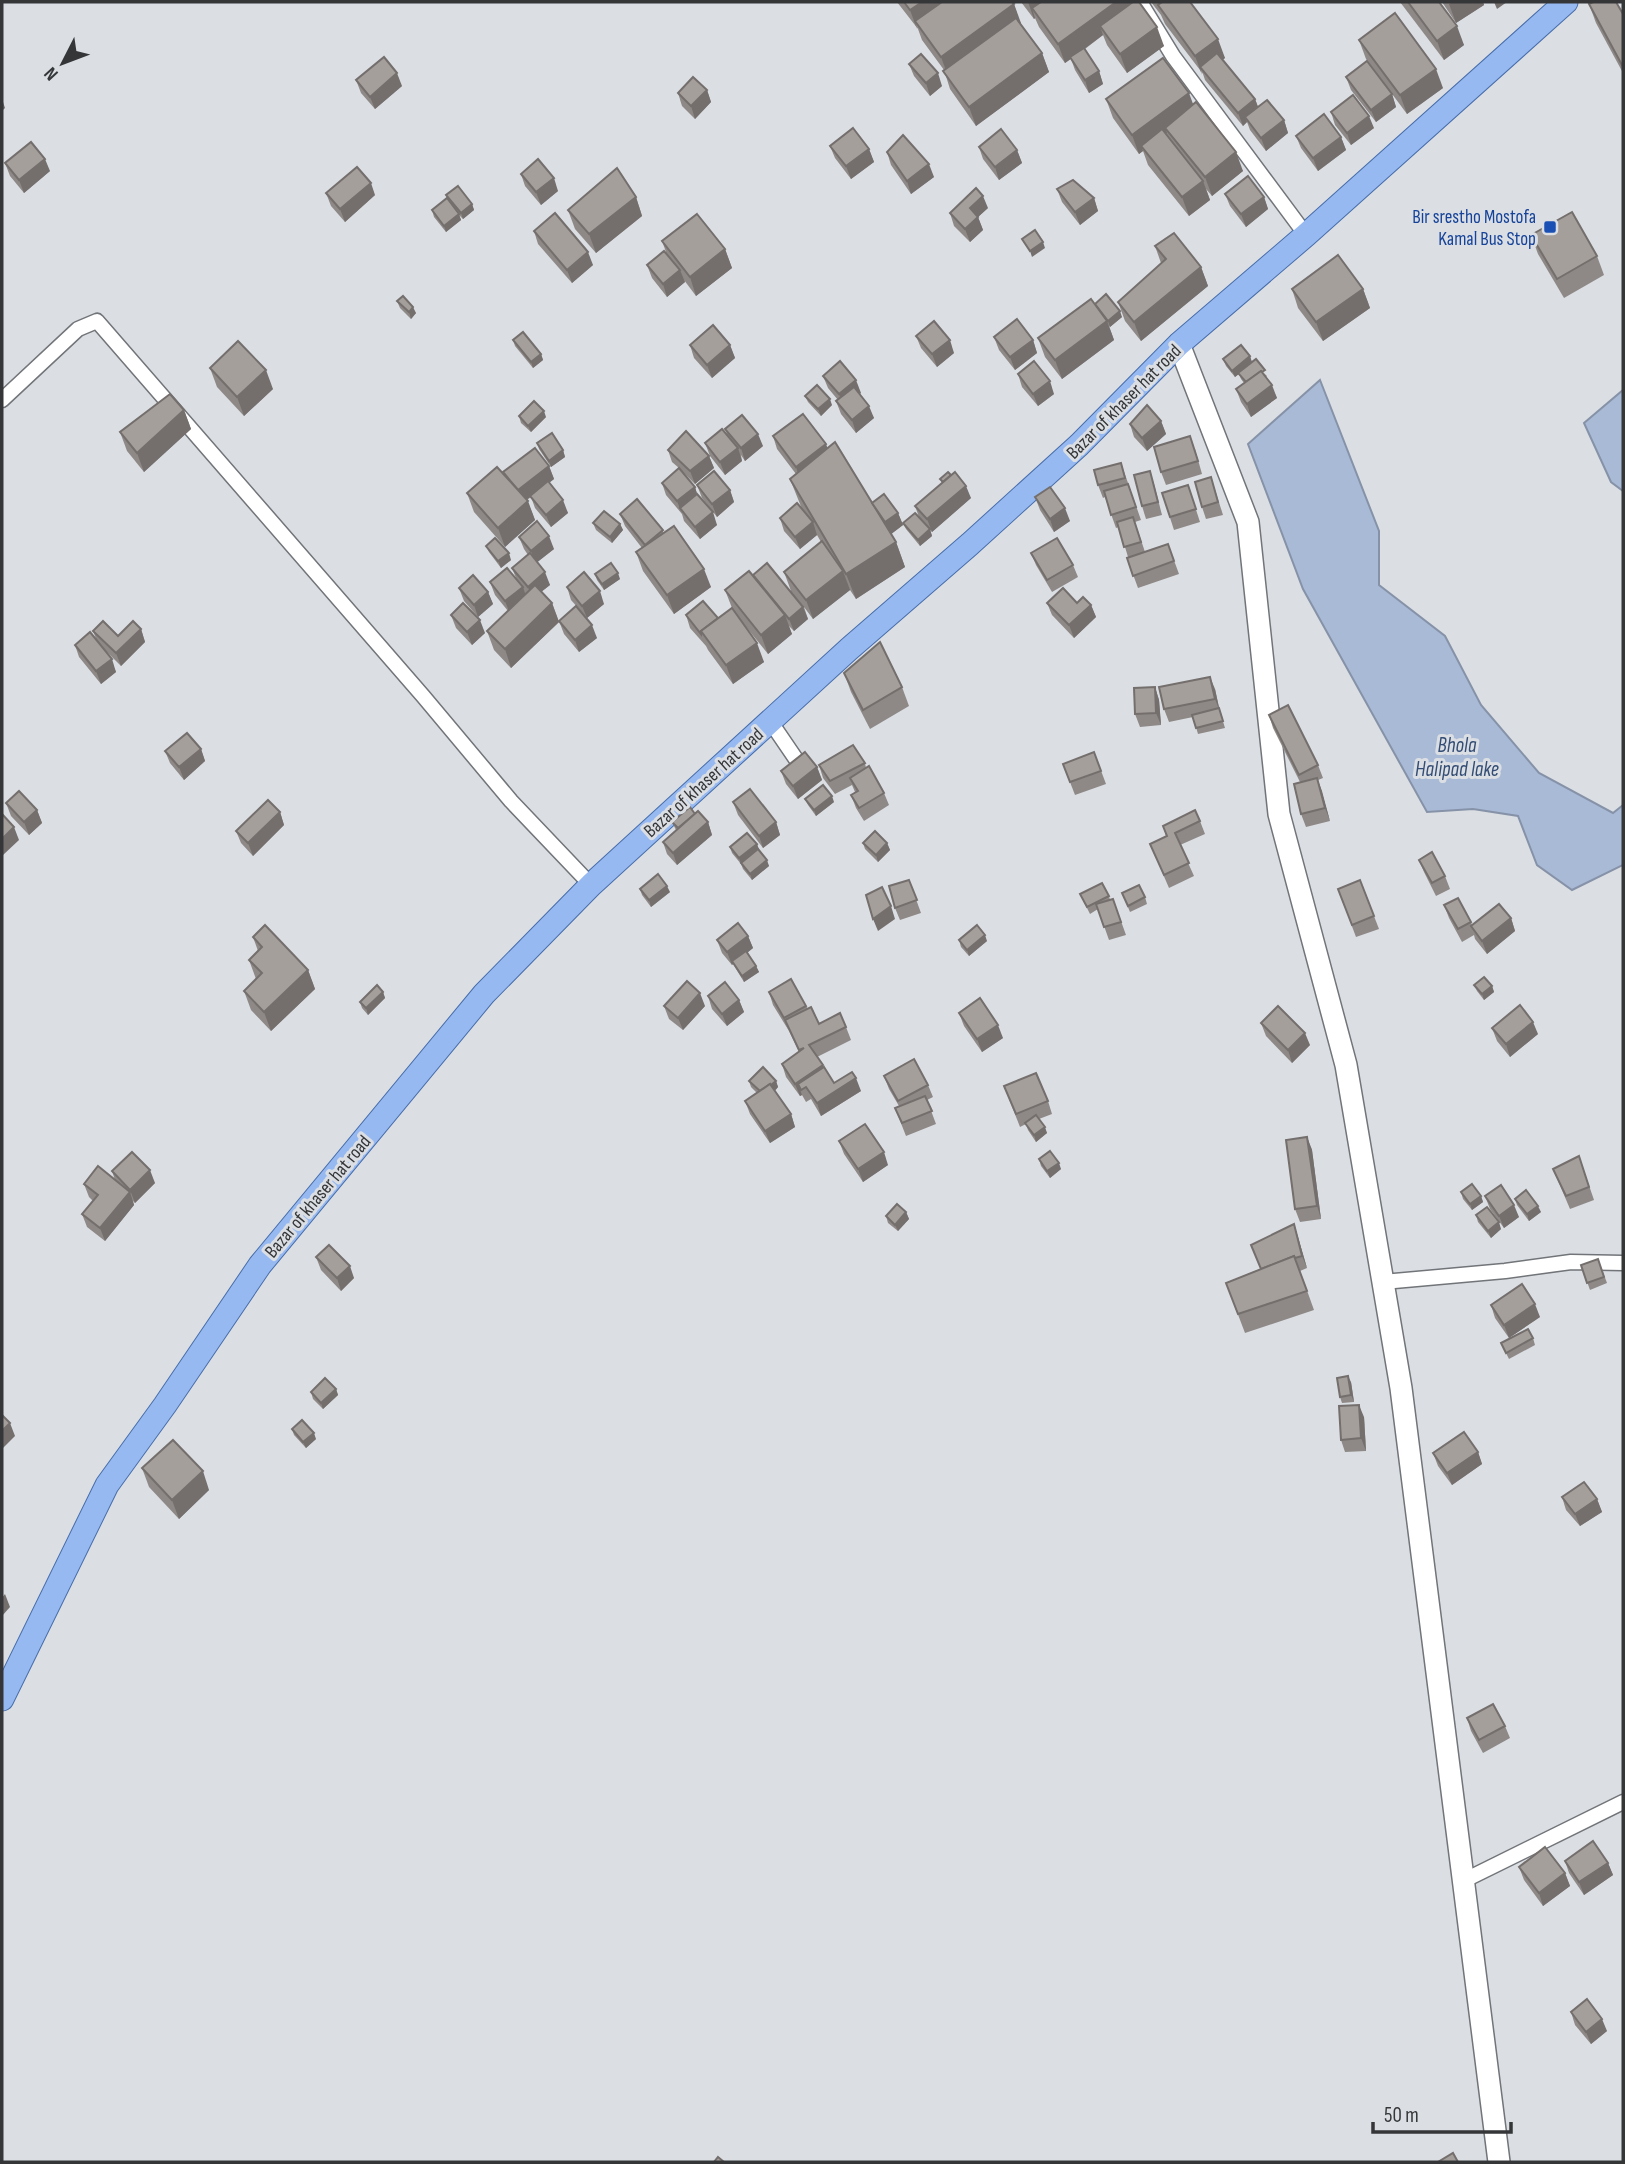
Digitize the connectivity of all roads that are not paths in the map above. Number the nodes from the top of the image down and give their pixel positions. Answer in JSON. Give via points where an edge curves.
{"nodes":[{"id":1,"x":1140,"y":2,"type":"edge"},
{"id":2,"x":1566,"y":2,"type":"edge"},
{"id":3,"x":1306,"y":235,"type":"junction"},
{"id":4,"x":1179,"y":344,"type":"junction"},
{"id":5,"x":2,"y":400,"type":"edge"},
{"id":6,"x":770,"y":721,"type":"junction"},
{"id":7,"x":800,"y":765,"type":"edge"},
{"id":8,"x":591,"y":886,"type":"junction"},
{"id":9,"x":1623,"y":1263,"type":"edge"},
{"id":10,"x":1383,"y":1282,"type":"junction"},
{"id":11,"x":2,"y":1699,"type":"edge"},
{"id":12,"x":1623,"y":1802,"type":"edge"},
{"id":13,"x":1463,"y":1881,"type":"junction"},
{"id":14,"x":1499,"y":2162,"type":"edge"}],
"edges":[{"from":1,"to":3,"type":"street","via":[[1173,56]]},
{"from":2,"to":3,"type":"main road","name":"Bazar of khaser hat road"},
{"from":3,"to":4,"type":"main road","name":"Bazar of khaser hat road"},
{"from":4,"to":6,"type":"main road","name":"Bazar of khaser hat road","via":[[1079,444]]},
{"from":4,"to":10,"type":"main road","via":[[1248,522],[1279,814],[1346,1065]]},
{"from":5,"to":8,"type":"street","via":[[78,329],[97,321],[511,801]]},
{"from":6,"to":7,"type":"street"},
{"from":6,"to":8,"type":"main road","name":"Bazar of khaser hat road"},
{"from":8,"to":11,"type":"main road","name":"Bazar of khaser hat road","via":[[484,994],[260,1265],[107,1485]]},
{"from":9,"to":10,"type":"street","via":[[1571,1262]]},
{"from":10,"to":13,"type":"main road","via":[[1401,1388]]},
{"from":12,"to":13,"type":"street"},
{"from":13,"to":14,"type":"main road"}]}
